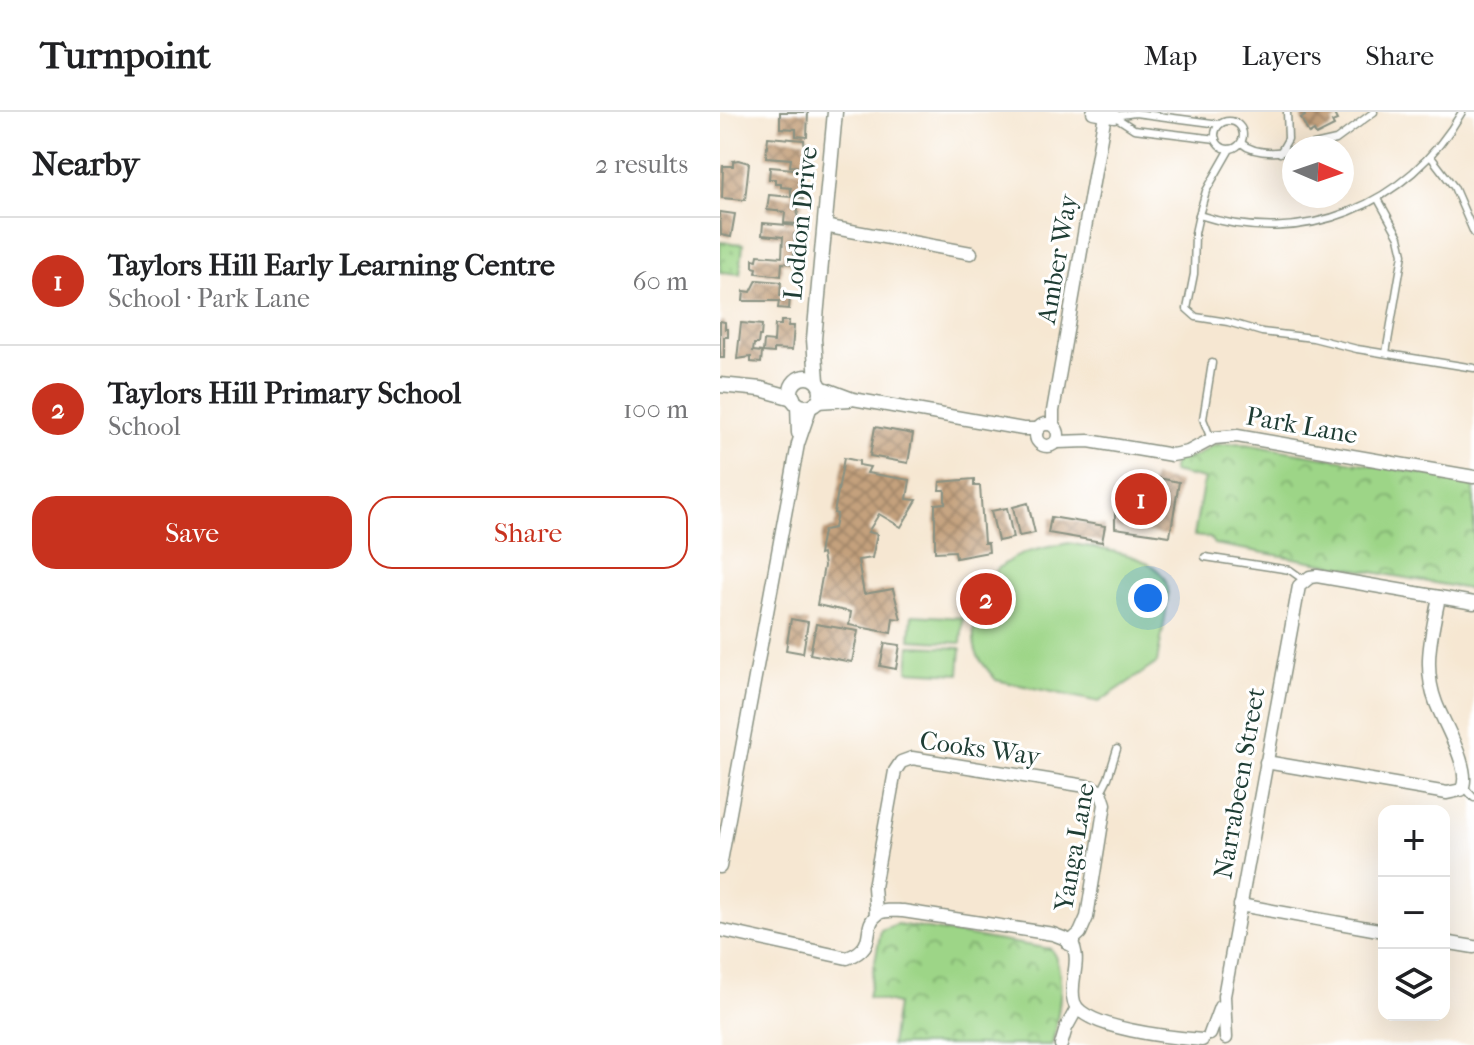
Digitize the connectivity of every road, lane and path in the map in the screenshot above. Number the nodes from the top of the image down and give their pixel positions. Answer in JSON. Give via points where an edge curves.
{"nodes":[{"id":1,"x":835,"y":112,"type":"edge"},
{"id":2,"x":1233,"y":112,"type":"edge"},
{"id":3,"x":1287,"y":112,"type":"edge"},
{"id":4,"x":1374,"y":112,"type":"edge"},
{"id":5,"x":1462,"y":112,"type":"edge"},
{"id":6,"x":1104,"y":114,"type":"edge"},
{"id":7,"x":1234,"y":121,"type":"junction"},
{"id":8,"x":1220,"y":124,"type":"junction"},
{"id":9,"x":1341,"y":136,"type":"edge"},
{"id":10,"x":1216,"y":139,"type":"junction"},
{"id":11,"x":1241,"y":143,"type":"junction"},
{"id":12,"x":1230,"y":149,"type":"junction"},
{"id":13,"x":1280,"y":153,"type":"joint"},
{"id":14,"x":1431,"y":157,"type":"junction"},
{"id":15,"x":1378,"y":199,"type":"junction"},
{"id":16,"x":1199,"y":215,"type":"junction"},
{"id":17,"x":824,"y":226,"type":"junction"},
{"id":18,"x":1474,"y":233,"type":"edge"},
{"id":19,"x":971,"y":253,"type":"dead end"},
{"id":20,"x":1386,"y":353,"type":"junction"},
{"id":21,"x":1212,"y":363,"type":"dead end"},
{"id":22,"x":1474,"y":368,"type":"edge"},
{"id":23,"x":720,"y":385,"type":"edge"},
{"id":24,"x":806,"y":393,"type":"junction"},
{"id":25,"x":1048,"y":431,"type":"junction"},
{"id":26,"x":1211,"y":439,"type":"junction"},
{"id":27,"x":1474,"y":477,"type":"edge"},
{"id":28,"x":1205,"y":557,"type":"dead end"},
{"id":29,"x":1304,"y":580,"type":"junction"},
{"id":30,"x":1439,"y":597,"type":"junction"},
{"id":31,"x":1474,"y":603,"type":"edge"},
{"id":32,"x":1117,"y":749,"type":"dead end"},
{"id":33,"x":1266,"y":762,"type":"junction"},
{"id":34,"x":1464,"y":787,"type":"junction"},
{"id":35,"x":1101,"y":792,"type":"junction"},
{"id":36,"x":1474,"y":798,"type":"edge"},
{"id":37,"x":720,"y":867,"type":"edge"},
{"id":38,"x":1240,"y":905,"type":"junction"},
{"id":39,"x":876,"y":914,"type":"junction"},
{"id":40,"x":720,"y":930,"type":"edge"},
{"id":41,"x":1378,"y":930,"type":"edge"},
{"id":42,"x":1450,"y":943,"type":"edge"},
{"id":43,"x":1068,"y":944,"type":"junction"},
{"id":44,"x":1474,"y":947,"type":"edge"},
{"id":45,"x":1224,"y":996,"type":"junction"},
{"id":46,"x":1075,"y":1011,"type":"junction"},
{"id":47,"x":1163,"y":1037,"type":"junction"},
{"id":48,"x":1204,"y":1040,"type":"edge"},
{"id":49,"x":1228,"y":1041,"type":"edge"},
{"id":50,"x":1061,"y":1045,"type":"edge"},
{"id":51,"x":1182,"y":1045,"type":"edge"}],
"edges":[{"from":1,"to":17,"type":"street","name":"Loddon Drive"},
{"from":2,"to":7,"type":"lane"},
{"from":3,"to":13,"type":"lane","via":[[1288,139]]},
{"from":4,"to":9,"type":"lane"},
{"from":5,"to":14,"type":"lane"},
{"from":6,"to":8,"type":"lane"},
{"from":6,"to":10,"type":"lane","via":[[1134,129]]},
{"from":6,"to":25,"type":"street","name":"Amber Way"},
{"from":7,"to":8,"type":"lane"},
{"from":7,"to":11,"type":"lane","via":[[1243,131]]},
{"from":8,"to":10,"type":"lane"},
{"from":10,"to":12,"type":"lane"},
{"from":11,"to":12,"type":"lane"},
{"from":11,"to":13,"type":"lane"},
{"from":12,"to":16,"type":"lane"},
{"from":14,"to":15,"type":"lane"},
{"from":14,"to":18,"type":"lane","via":[[1454,187]]},
{"from":15,"to":16,"type":"lane","via":[[1293,226],[1258,227]]},
{"from":15,"to":20,"type":"lane","via":[[1403,254]]},
{"from":16,"to":20,"type":"lane","via":[[1187,309],[1196,317]]},
{"from":17,"to":19,"type":"street"},
{"from":17,"to":24,"type":"street","name":"Loddon Drive"},
{"from":20,"to":22,"type":"lane"},
{"from":21,"to":26,"type":"lane","via":[[1203,419]]},
{"from":23,"to":24,"type":"street"},
{"from":24,"to":25,"type":"street","name":"Park Lane"},
{"from":24,"to":37,"type":"street","name":"Loddon Drive"},
{"from":25,"to":26,"type":"street","name":"Park Lane","via":[[1172,455]]},
{"from":26,"to":27,"type":"street","name":"Park Lane","via":[[1237,436]]},
{"from":28,"to":29,"type":"lane","via":[[1290,570]]},
{"from":29,"to":30,"type":"street","via":[[1317,576]]},
{"from":29,"to":33,"type":"street","name":"Narrabeen Street","via":[[1296,594]]},
{"from":30,"to":31,"type":"street"},
{"from":30,"to":34,"type":"street","via":[[1429,648],[1430,686],[1463,769]]},
{"from":32,"to":35,"type":"lane","name":"Yanga Lane"},
{"from":33,"to":34,"type":"street","via":[[1447,793]]},
{"from":33,"to":38,"type":"street","name":"Narrabeen Street"},
{"from":34,"to":36,"type":"lane"},
{"from":35,"to":39,"type":"street","name":"Cooks Way","via":[[912,758],[901,762],[874,887]]},
{"from":35,"to":43,"type":"street","name":"Yanga Lane","via":[[1105,804],[1087,917]]},
{"from":38,"to":41,"type":"street"},
{"from":38,"to":45,"type":"street","name":"Narrabeen Street"},
{"from":39,"to":40,"type":"street","via":[[867,944],[847,958]]},
{"from":39,"to":43,"type":"street","via":[[903,911]]},
{"from":42,"to":44,"type":"street"},
{"from":43,"to":46,"type":"street","via":[[1066,995],[1068,1008]]},
{"from":45,"to":48,"type":"street","name":"Narrabeen Street"},
{"from":45,"to":49,"type":"street","name":"Narrabeen Street"},
{"from":46,"to":47,"type":"street"},
{"from":46,"to":50,"type":"street"},
{"from":47,"to":48,"type":"street"},
{"from":47,"to":51,"type":"street"},
{"from":48,"to":49,"type":"street"}]}
